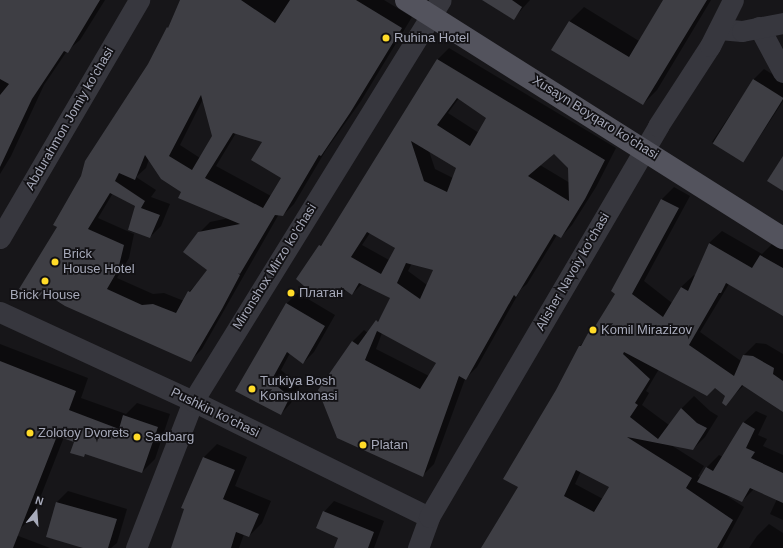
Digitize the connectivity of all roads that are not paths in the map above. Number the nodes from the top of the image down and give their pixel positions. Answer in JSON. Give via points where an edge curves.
{"nodes":[{"id":1,"x":139,"y":0,"type":"edge"},
{"id":2,"x":406,"y":0,"type":"edge"},
{"id":3,"x":733,"y":0,"type":"edge"},
{"id":4,"x":435,"y":8,"type":"edge"},
{"id":5,"x":783,"y":23,"type":"edge"},
{"id":6,"x":759,"y":27,"type":"junction"},
{"id":7,"x":719,"y":29,"type":"junction"},
{"id":8,"x":783,"y":72,"type":"edge"},
{"id":9,"x":645,"y":149,"type":"junction"},
{"id":10,"x":0,"y":238,"type":"edge"},
{"id":11,"x":783,"y":238,"type":"edge"},
{"id":12,"x":0,"y":312,"type":"edge"},
{"id":13,"x":193,"y":401,"type":"junction"},
{"id":14,"x":429,"y":517,"type":"junction"},
{"id":15,"x":136,"y":548,"type":"edge"},
{"id":16,"x":418,"y":548,"type":"edge"}],
"edges":[{"from":1,"to":10,"type":"street","name":"Abdurahmon Jomiy ko'chasi"},
{"from":2,"to":4,"type":"main road","name":"Xusayn Boyqaro ko'chasi"},
{"from":3,"to":7,"type":"street","name":"Alisher Navoiy ko'chasi"},
{"from":4,"to":9,"type":"main road","name":"Xusayn Boyqaro ko'chasi"},
{"from":4,"to":13,"type":"street","name":"Mironshox Mirzo ko'chasi"},
{"from":5,"to":6,"type":"street"},
{"from":6,"to":7,"type":"street","via":[[742,31]]},
{"from":6,"to":8,"type":"street"},
{"from":7,"to":9,"type":"street","name":"Alisher Navoiy ko'chasi"},
{"from":9,"to":11,"type":"main road","name":"Xusayn Boyqaro ko'chasi"},
{"from":9,"to":14,"type":"street","name":"Alisher Navoiy ko'chasi"},
{"from":12,"to":13,"type":"street","name":"Pushkin ko'chasi"},
{"from":13,"to":14,"type":"street","name":"Pushkin ko'chasi"},
{"from":13,"to":15,"type":"street","name":"Mironshox Mirzo ko'chasi"},
{"from":14,"to":16,"type":"street","name":"Alisher Navoiy ko'chasi"}]}
